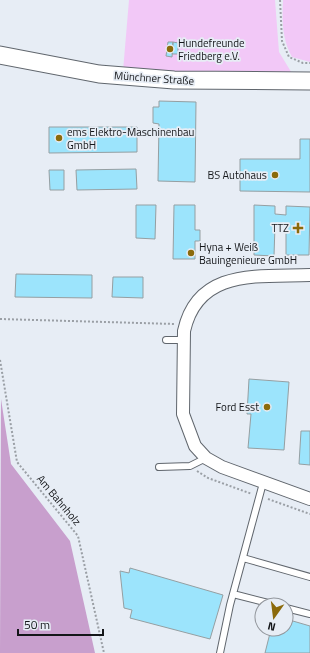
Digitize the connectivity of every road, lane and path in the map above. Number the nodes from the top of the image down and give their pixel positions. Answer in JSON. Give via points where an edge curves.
{"nodes":[{"id":1,"x":280,"y":0,"type":"edge"},
{"id":2,"x":0,"y":54,"type":"edge"},
{"id":3,"x":310,"y":63,"type":"edge"},
{"id":4,"x":310,"y":81,"type":"edge"},
{"id":5,"x":310,"y":275,"type":"edge"},
{"id":6,"x":0,"y":319,"type":"edge"},
{"id":7,"x":184,"y":336,"type":"junction"},
{"id":8,"x":166,"y":340,"type":"dead end"},
{"id":9,"x":0,"y":360,"type":"edge"},
{"id":10,"x":206,"y":458,"type":"junction"},
{"id":11,"x":190,"y":466,"type":"junction"},
{"id":12,"x":159,"y":467,"type":"dead end"},
{"id":13,"x":263,"y":483,"type":"junction"},
{"id":14,"x":260,"y":496,"type":"junction"},
{"id":15,"x":310,"y":499,"type":"edge"},
{"id":16,"x":310,"y":514,"type":"edge"},
{"id":17,"x":243,"y":558,"type":"junction"},
{"id":18,"x":310,"y":577,"type":"edge"},
{"id":19,"x":233,"y":594,"type":"junction"},
{"id":20,"x":254,"y":599,"type":"edge"},
{"id":21,"x":294,"y":610,"type":"edge"},
{"id":22,"x":310,"y":614,"type":"edge"},
{"id":23,"x":104,"y":653,"type":"edge"},
{"id":24,"x":220,"y":653,"type":"edge"}],
"edges":[{"from":1,"to":3,"type":"path","via":[[282,41],[289,57]]},
{"from":2,"to":4,"type":"main road","name":"Münchner Straße","via":[[99,74],[174,80]]},
{"from":5,"to":7,"type":"street","via":[[234,279],[221,283],[201,296],[186,319]]},
{"from":6,"to":7,"type":"path","via":[[174,324]]},
{"from":7,"to":8,"type":"lane"},
{"from":7,"to":10,"type":"street","via":[[183,414],[195,446]]},
{"from":9,"to":23,"type":"path","name":"Am Bahnholz","via":[[17,462],[78,536]]},
{"from":10,"to":11,"type":"lane"},
{"from":10,"to":13,"type":"street"},
{"from":11,"to":12,"type":"lane"},
{"from":11,"to":14,"type":"path","via":[[208,478]]},
{"from":13,"to":14,"type":"lane"},
{"from":13,"to":15,"type":"street"},
{"from":14,"to":16,"type":"path"},
{"from":14,"to":17,"type":"lane"},
{"from":17,"to":18,"type":"lane"},
{"from":17,"to":19,"type":"lane"},
{"from":19,"to":20,"type":"lane"},
{"from":19,"to":24,"type":"lane"},
{"from":21,"to":22,"type":"lane"}]}
